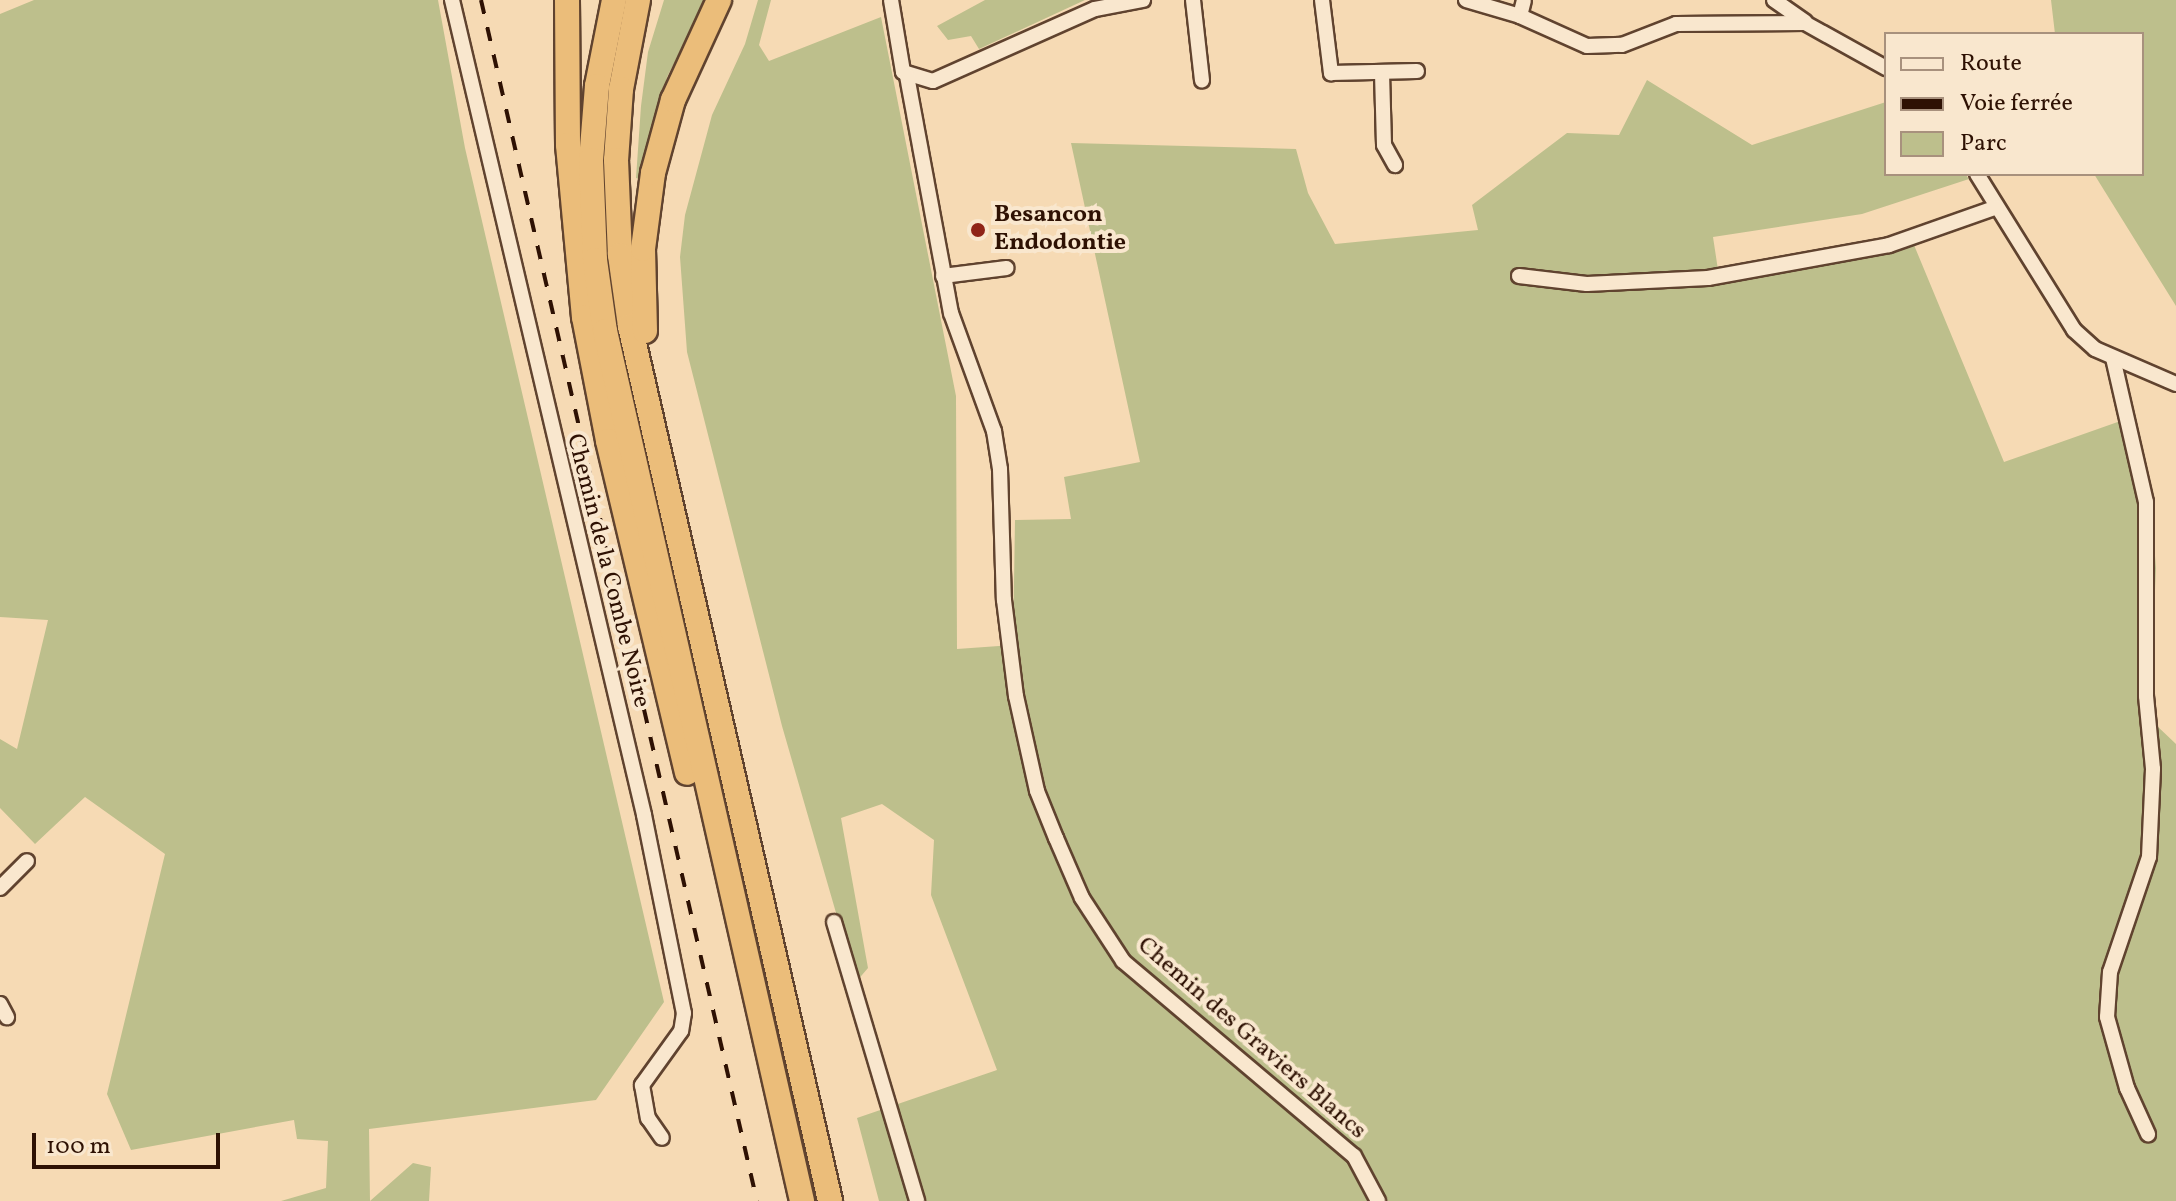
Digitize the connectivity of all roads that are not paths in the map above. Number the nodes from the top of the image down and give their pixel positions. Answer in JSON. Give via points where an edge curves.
{"nodes":[{"id":1,"x":452,"y":0,"type":"edge"},
{"id":2,"x":567,"y":0,"type":"edge"},
{"id":3,"x":614,"y":0,"type":"edge"},
{"id":4,"x":638,"y":0,"type":"edge"},
{"id":5,"x":719,"y":0,"type":"edge"},
{"id":6,"x":891,"y":0,"type":"edge"},
{"id":7,"x":1143,"y":0,"type":"edge"},
{"id":8,"x":1193,"y":0,"type":"edge"},
{"id":9,"x":1322,"y":0,"type":"edge"},
{"id":10,"x":1466,"y":0,"type":"edge"},
{"id":11,"x":1524,"y":0,"type":"edge"},
{"id":12,"x":1774,"y":0,"type":"edge"},
{"id":13,"x":1520,"y":16,"type":"junction"},
{"id":14,"x":1805,"y":23,"type":"junction"},
{"id":15,"x":1884,"y":67,"type":"edge"},
{"id":16,"x":1417,"y":71,"type":"dead end"},
{"id":17,"x":1382,"y":73,"type":"junction"},
{"id":18,"x":907,"y":76,"type":"junction"},
{"id":19,"x":1202,"y":80,"type":"dead end"},
{"id":20,"x":1395,"y":165,"type":"dead end"},
{"id":21,"x":1978,"y":176,"type":"edge"},
{"id":22,"x":1997,"y":207,"type":"junction"},
{"id":23,"x":1006,"y":268,"type":"dead end"},
{"id":24,"x":943,"y":276,"type":"junction"},
{"id":25,"x":1519,"y":276,"type":"dead end"},
{"id":26,"x":2113,"y":358,"type":"junction"},
{"id":27,"x":2176,"y":384,"type":"edge"},
{"id":28,"x":650,"y":401,"type":"junction"},
{"id":29,"x":27,"y":861,"type":"dead end"},
{"id":30,"x":0,"y":888,"type":"edge"},
{"id":31,"x":834,"y":922,"type":"dead end"},
{"id":32,"x":786,"y":1133,"type":"junction"},
{"id":33,"x":2148,"y":1134,"type":"dead end"},
{"id":34,"x":662,"y":1138,"type":"dead end"},
{"id":35,"x":802,"y":1201,"type":"edge"},
{"id":36,"x":830,"y":1201,"type":"edge"},
{"id":37,"x":917,"y":1201,"type":"edge"},
{"id":38,"x":1378,"y":1201,"type":"edge"}],
"edges":[{"from":1,"to":34,"type":"street","name":"Chemin de la Combe Noire","via":[[644,815],[684,1013],[681,1031],[642,1085],[648,1118]]},
{"from":2,"to":32,"type":"highway","via":[[571,203],[595,379],[752,1035]]},
{"from":3,"to":32,"type":"highway","via":[[597,86],[591,160],[595,260],[605,331]]},
{"from":4,"to":28,"type":"highway","via":[[621,89],[616,184],[623,279]]},
{"from":5,"to":28,"type":"highway","via":[[673,100],[653,173],[643,272]]},
{"from":6,"to":18,"type":"street","name":"Chemin des Graviers Blancs","via":[[899,65]]},
{"from":7,"to":18,"type":"street","via":[[1095,9],[952,75],[933,81]]},
{"from":8,"to":19,"type":"street"},
{"from":9,"to":17,"type":"street","via":[[1331,73]]},
{"from":10,"to":13,"type":"street"},
{"from":11,"to":13,"type":"street"},
{"from":12,"to":14,"type":"street"},
{"from":13,"to":14,"type":"street","via":[[1587,46],[1606,47],[1676,24]]},
{"from":14,"to":15,"type":"street"},
{"from":16,"to":17,"type":"street"},
{"from":17,"to":20,"type":"street","via":[[1384,145]]},
{"from":18,"to":24,"type":"street","name":"Chemin des Graviers Blancs"},
{"from":21,"to":22,"type":"street"},
{"from":22,"to":25,"type":"street","via":[[1889,245],[1708,278],[1587,284]]},
{"from":22,"to":26,"type":"street","via":[[2074,330]]},
{"from":23,"to":24,"type":"street"},
{"from":24,"to":38,"type":"street","name":"Chemin des Graviers Blancs","via":[[959,342],[994,431],[1004,600],[1026,747],[1042,803],[1082,898],[1123,961],[1354,1156]]},
{"from":26,"to":27,"type":"street"},
{"from":26,"to":33,"type":"street","via":[[2146,502],[2146,696],[2153,769],[2149,857],[2110,972],[2107,1017],[2127,1088]]},
{"from":28,"to":36,"type":"highway"},
{"from":29,"to":30,"type":"street"},
{"from":31,"to":37,"type":"street"},
{"from":32,"to":35,"type":"highway"}]}
